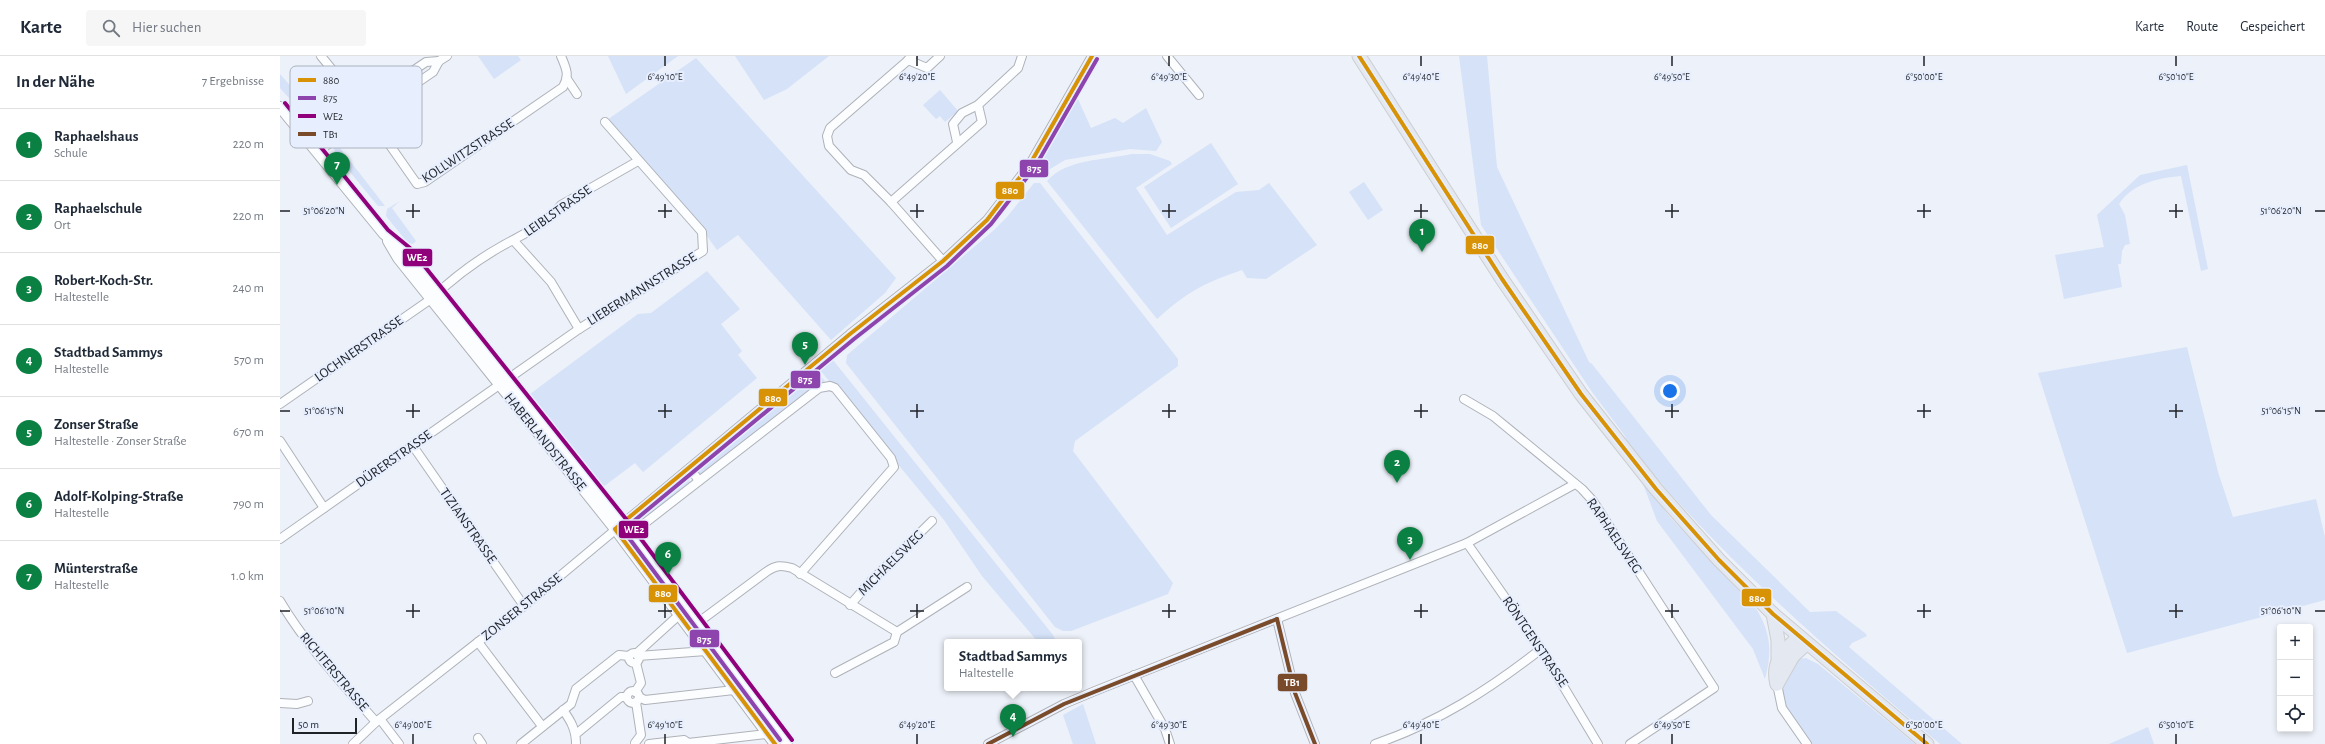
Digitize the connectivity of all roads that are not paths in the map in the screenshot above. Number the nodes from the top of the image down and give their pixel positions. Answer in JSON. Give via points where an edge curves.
{"nodes":[{"id":1,"x":321,"y":56,"type":"edge"},
{"id":2,"x":447,"y":56,"type":"edge"},
{"id":3,"x":561,"y":56,"type":"edge"},
{"id":4,"x":940,"y":56,"type":"edge"},
{"id":5,"x":1022,"y":56,"type":"edge"},
{"id":6,"x":1092,"y":56,"type":"edge"},
{"id":7,"x":1167,"y":56,"type":"edge"},
{"id":8,"x":1359,"y":56,"type":"edge"},
{"id":9,"x":910,"y":58,"type":"edge"},
{"id":10,"x":440,"y":61,"type":"junction"},
{"id":11,"x":330,"y":66,"type":"edge"},
{"id":12,"x":420,"y":66,"type":"edge"},
{"id":13,"x":422,"y":79,"type":"edge"},
{"id":14,"x":568,"y":79,"type":"junction"},
{"id":15,"x":577,"y":94,"type":"dead end"},
{"id":16,"x":1199,"y":95,"type":"dead end"},
{"id":17,"x":978,"y":105,"type":"junction"},
{"id":18,"x":280,"y":107,"type":"edge"},
{"id":19,"x":290,"y":119,"type":"edge"},
{"id":20,"x":605,"y":122,"type":"dead end"},
{"id":21,"x":957,"y":142,"type":"junction"},
{"id":22,"x":314,"y":148,"type":"edge"},
{"id":23,"x":323,"y":148,"type":"edge"},
{"id":24,"x":393,"y":148,"type":"edge"},
{"id":25,"x":318,"y":152,"type":"junction"},
{"id":26,"x":638,"y":161,"type":"junction"},
{"id":27,"x":891,"y":202,"type":"junction"},
{"id":28,"x":514,"y":241,"type":"junction"},
{"id":29,"x":943,"y":260,"type":"junction"},
{"id":30,"x":434,"y":296,"type":"junction"},
{"id":31,"x":579,"y":329,"type":"junction"},
{"id":32,"x":508,"y":380,"type":"junction"},
{"id":33,"x":499,"y":387,"type":"junction"},
{"id":34,"x":1464,"y":399,"type":"dead end"},
{"id":35,"x":280,"y":404,"type":"edge"},
{"id":36,"x":280,"y":441,"type":"edge"},
{"id":37,"x":413,"y":446,"type":"junction"},
{"id":38,"x":690,"y":468,"type":"junction"},
{"id":39,"x":699,"y":481,"type":"junction"},
{"id":40,"x":1575,"y":484,"type":"junction"},
{"id":41,"x":324,"y":508,"type":"junction"},
{"id":42,"x":932,"y":521,"type":"dead end"},
{"id":43,"x":645,"y":523,"type":"dead end"},
{"id":44,"x":618,"y":526,"type":"junction"},
{"id":45,"x":280,"y":539,"type":"edge"},
{"id":46,"x":1467,"y":543,"type":"junction"},
{"id":47,"x":800,"y":574,"type":"junction"},
{"id":48,"x":967,"y":587,"type":"dead end"},
{"id":49,"x":280,"y":601,"type":"edge"},
{"id":50,"x":850,"y":605,"type":"junction"},
{"id":51,"x":524,"y":606,"type":"junction"},
{"id":52,"x":1773,"y":614,"type":"junction"},
{"id":53,"x":679,"y":615,"type":"junction"},
{"id":54,"x":1277,"y":619,"type":"junction"},
{"id":55,"x":693,"y":626,"type":"junction"},
{"id":56,"x":897,"y":632,"type":"junction"},
{"id":57,"x":1803,"y":640,"type":"junction"},
{"id":58,"x":478,"y":642,"type":"junction"},
{"id":59,"x":1541,"y":649,"type":"junction"},
{"id":60,"x":706,"y":651,"type":"junction"},
{"id":61,"x":635,"y":657,"type":"junction"},
{"id":62,"x":1778,"y":658,"type":"junction"},
{"id":63,"x":835,"y":674,"type":"dead end"},
{"id":64,"x":1134,"y":676,"type":"junction"},
{"id":65,"x":1777,"y":684,"type":"junction"},
{"id":66,"x":734,"y":690,"type":"junction"},
{"id":67,"x":637,"y":697,"type":"junction"},
{"id":68,"x":308,"y":701,"type":"dead end"},
{"id":69,"x":280,"y":703,"type":"edge"},
{"id":70,"x":563,"y":710,"type":"junction"},
{"id":71,"x":378,"y":721,"type":"junction"},
{"id":72,"x":542,"y":726,"type":"junction"},
{"id":73,"x":576,"y":734,"type":"junction"},
{"id":74,"x":767,"y":734,"type":"junction"},
{"id":75,"x":1804,"y":743,"type":"edge"},
{"id":76,"x":353,"y":744,"type":"edge"},
{"id":77,"x":399,"y":744,"type":"edge"},
{"id":78,"x":521,"y":744,"type":"edge"},
{"id":79,"x":576,"y":744,"type":"edge"},
{"id":80,"x":633,"y":744,"type":"edge"},
{"id":81,"x":649,"y":744,"type":"edge"},
{"id":82,"x":775,"y":744,"type":"edge"},
{"id":83,"x":787,"y":744,"type":"edge"},
{"id":84,"x":988,"y":744,"type":"edge"},
{"id":85,"x":1170,"y":744,"type":"edge"},
{"id":86,"x":1315,"y":744,"type":"edge"},
{"id":87,"x":1375,"y":744,"type":"edge"},
{"id":88,"x":1598,"y":744,"type":"edge"},
{"id":89,"x":1630,"y":744,"type":"edge"},
{"id":90,"x":1928,"y":744,"type":"edge"}],
"edges":[{"from":1,"to":11,"type":"street","name":"KOLLWITZSTRASSE"},
{"from":2,"to":10,"type":"street"},
{"from":3,"to":14,"type":"street"},
{"from":4,"to":9,"type":"street","via":[[927,68]]},
{"from":5,"to":17,"type":"street","via":[[1018,68]]},
{"from":6,"to":29,"type":"street","name":"ZONSER STRASSE","via":[[1030,164],[986,220]]},
{"from":7,"to":16,"type":"street"},
{"from":8,"to":52,"type":"main road","via":[[1494,266],[1581,394],[1656,489],[1719,560]]},
{"from":9,"to":27,"type":"street","via":[[830,128],[826,136],[829,146],[851,170],[864,174]]},
{"from":10,"to":12,"type":"street","via":[[426,62]]},
{"from":10,"to":13,"type":"street","via":[[433,72]]},
{"from":14,"to":15,"type":"street"},
{"from":14,"to":24,"type":"street","name":"KOLLWITZSTRASSE","via":[[563,87],[495,136],[425,182],[417,184]]},
{"from":17,"to":21,"type":"street","via":[[982,122]]},
{"from":17,"to":21,"type":"street","via":[[962,113],[953,124]]},
{"from":18,"to":19,"type":"street","name":"HABERLANDSTRASSE"},
{"from":20,"to":26,"type":"street"},
{"from":21,"to":27,"type":"street"},
{"from":22,"to":25,"type":"street","name":"HABERLANDSTRASSE"},
{"from":23,"to":25,"type":"street"},
{"from":25,"to":30,"type":"street","name":"HABERLANDSTRASSE","via":[[384,234],[405,252]]},
{"from":26,"to":28,"type":"street","name":"LEIBLSTRASSE","via":[[562,205],[553,216]]},
{"from":26,"to":31,"type":"street","name":"LIEBERMANNSTRASSE","via":[[702,232],[703,251]]},
{"from":27,"to":29,"type":"street"},
{"from":28,"to":30,"type":"street","name":"LEIBLSTRASSE","via":[[502,246]]},
{"from":28,"to":31,"type":"street","via":[[551,282]]},
{"from":29,"to":38,"type":"street","name":"ZONSER STRASSE"},
{"from":30,"to":32,"type":"street","name":"HABERLANDSTRASSE"},
{"from":30,"to":33,"type":"street","name":"HABERLANDSTRASSE"},
{"from":30,"to":35,"type":"street","name":"LOCHNERSTRASSE"},
{"from":31,"to":32,"type":"street","name":"LIEBERMANNSTRASSE"},
{"from":32,"to":33,"type":"street","name":"DÜRERSTRASSE"},
{"from":32,"to":44,"type":"street","name":"HABERLANDSTRASSE"},
{"from":33,"to":37,"type":"street","name":"DÜRERSTRASSE"},
{"from":33,"to":44,"type":"street","name":"HABERLANDSTRASSE"},
{"from":34,"to":40,"type":"street","name":"RAPHAELSWEG","via":[[1493,416]]},
{"from":36,"to":41,"type":"street"},
{"from":37,"to":41,"type":"street","name":"DÜRERSTRASSE"},
{"from":37,"to":51,"type":"street","name":"TIZIANSTRASSE"},
{"from":38,"to":39,"type":"street"},
{"from":38,"to":44,"type":"street","name":"ZONSER STRASSE"},
{"from":39,"to":43,"type":"street"},
{"from":39,"to":47,"type":"street","via":[[819,388],[835,388],[890,458],[894,467]]},
{"from":40,"to":46,"type":"street"},
{"from":40,"to":89,"type":"street","name":"RAPHAELSWEG","via":[[1593,501],[1714,688]]},
{"from":41,"to":45,"type":"street","name":"DÜRERSTRASSE"},
{"from":42,"to":50,"type":"street","name":"MICHAELSWEG","via":[[870,581]]},
{"from":44,"to":51,"type":"street","name":"ZONSER STRASSE"},
{"from":44,"to":53,"type":"street","name":"HABERLANDSTRASSE"},
{"from":44,"to":55,"type":"street","name":"HABERLANDSTRASSE"},
{"from":46,"to":54,"type":"street"},
{"from":46,"to":59,"type":"street","name":"RÖNTGENSTRASSE"},
{"from":47,"to":50,"type":"street"},
{"from":47,"to":55,"type":"street","via":[[783,565],[774,567]]},
{"from":48,"to":56,"type":"street"},
{"from":49,"to":71,"type":"street","name":"RICHTERSTRASSE","via":[[320,657]]},
{"from":50,"to":56,"type":"street"},
{"from":51,"to":58,"type":"street","name":"ZONSER STRASSE"},
{"from":52,"to":57,"type":"main road"},
{"from":52,"to":62,"type":"main road","via":[[1778,640]]},
{"from":53,"to":55,"type":"street","name":"HABERLANDSTRASSE"},
{"from":53,"to":61,"type":"street"},
{"from":54,"to":64,"type":"street"},
{"from":54,"to":86,"type":"street","via":[[1295,694]]},
{"from":55,"to":60,"type":"street","name":"HABERLANDSTRASSE"},
{"from":55,"to":83,"type":"street","name":"HABERLANDSTRASSE"},
{"from":56,"to":63,"type":"street","via":[[894,642]]},
{"from":57,"to":62,"type":"main road"},
{"from":57,"to":65,"type":"main road"},
{"from":57,"to":90,"type":"main road"},
{"from":58,"to":71,"type":"street","name":"ZONSER STRASSE"},
{"from":58,"to":72,"type":"street"},
{"from":59,"to":87,"type":"street","via":[[1463,704],[1416,728]]},
{"from":59,"to":88,"type":"street","name":"RÖNTGENSTRASSE"},
{"from":60,"to":61,"type":"street"},
{"from":60,"to":66,"type":"street","name":"HABERLANDSTRASSE"},
{"from":61,"to":67,"type":"street","via":[[641,683]]},
{"from":61,"to":70,"type":"street","via":[[619,656],[576,689],[571,704]]},
{"from":62,"to":65,"type":"main road","via":[[1775,670]]},
{"from":64,"to":84,"type":"street","via":[[1064,704]]},
{"from":64,"to":85,"type":"street","via":[[1165,729]]},
{"from":65,"to":75,"type":"street","via":[[1782,708]]},
{"from":66,"to":67,"type":"street","via":[[645,700]]},
{"from":66,"to":74,"type":"street","name":"HABERLANDSTRASSE"},
{"from":67,"to":73,"type":"street","via":[[630,692],[627,697],[621,698]]},
{"from":67,"to":80,"type":"street","via":[[641,735]]},
{"from":68,"to":69,"type":"street","via":[[297,704]]},
{"from":70,"to":72,"type":"street"},
{"from":70,"to":73,"type":"street"},
{"from":71,"to":76,"type":"street","name":"ZONSER STRASSE"},
{"from":71,"to":77,"type":"street","name":"RICHTERSTRASSE"},
{"from":72,"to":78,"type":"street"},
{"from":73,"to":79,"type":"street"},
{"from":74,"to":81,"type":"street","via":[[688,743],[684,740]]},
{"from":74,"to":82,"type":"street","name":"HABERLANDSTRASSE"}]}
